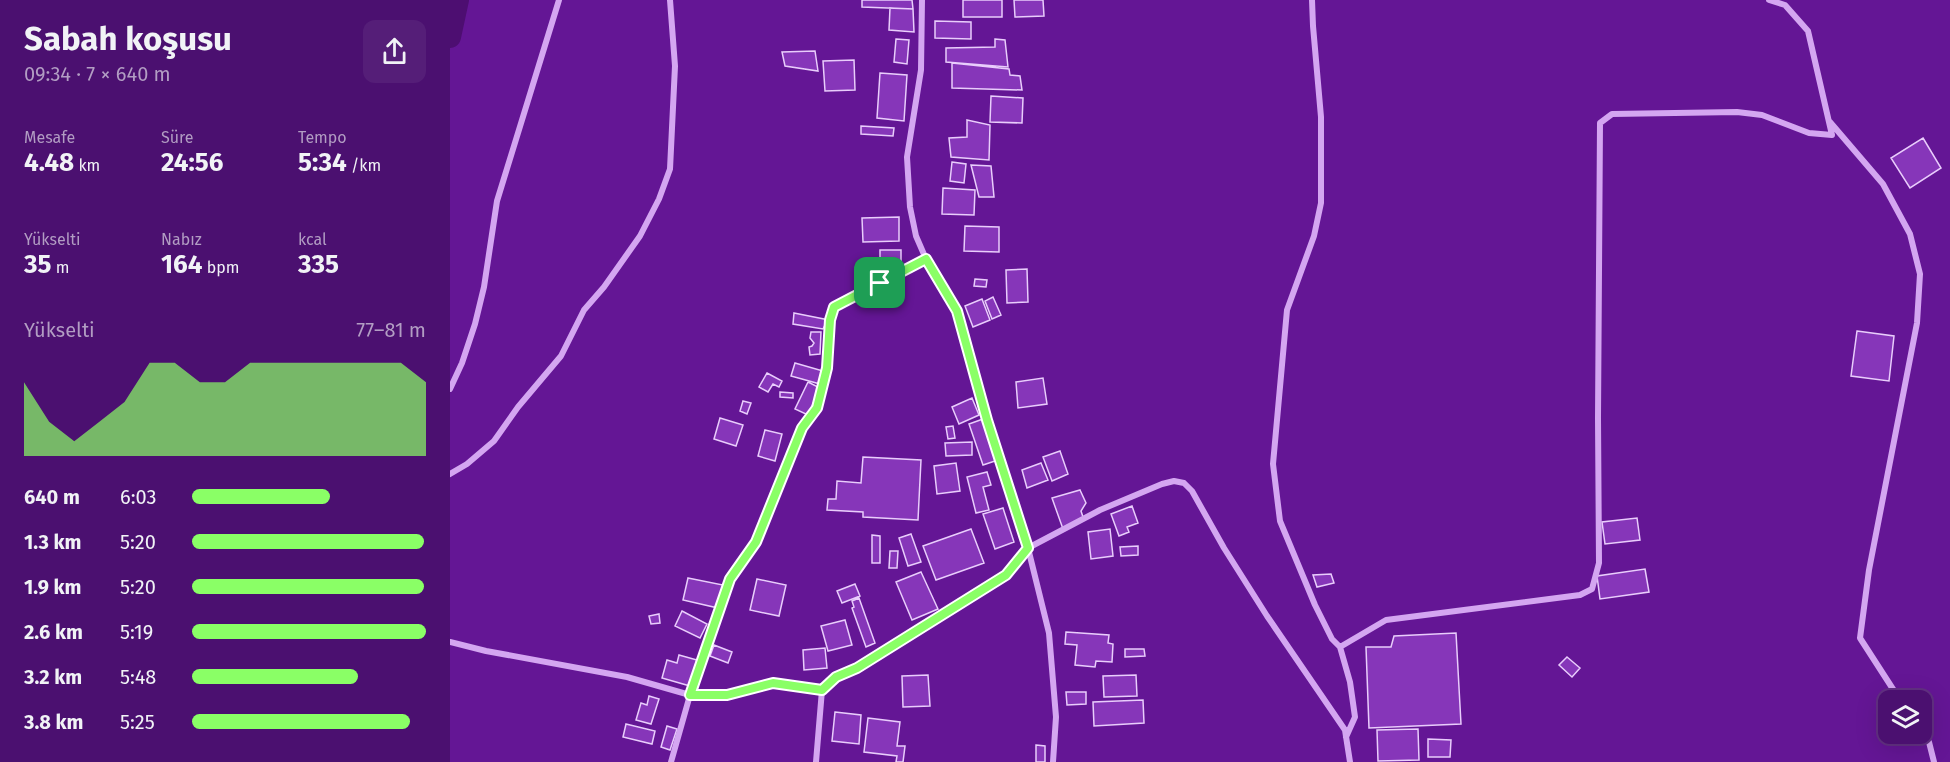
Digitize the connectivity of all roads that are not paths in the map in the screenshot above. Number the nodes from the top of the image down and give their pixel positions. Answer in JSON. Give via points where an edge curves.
{"nodes":[{"id":1,"x":559,"y":0,"type":"edge"},
{"id":2,"x":670,"y":0,"type":"edge"},
{"id":3,"x":922,"y":0,"type":"edge"},
{"id":4,"x":1312,"y":0,"type":"edge"},
{"id":5,"x":1769,"y":0,"type":"edge"},
{"id":6,"x":1828,"y":120,"type":"junction"},
{"id":7,"x":926,"y":259,"type":"junction"},
{"id":8,"x":450,"y":389,"type":"edge"},
{"id":9,"x":450,"y":474,"type":"edge"},
{"id":10,"x":1028,"y":548,"type":"junction"},
{"id":11,"x":450,"y":642,"type":"edge"},
{"id":12,"x":1340,"y":647,"type":"junction"},
{"id":13,"x":822,"y":690,"type":"junction"},
{"id":14,"x":1894,"y":690,"type":"edge"},
{"id":15,"x":690,"y":695,"type":"junction"},
{"id":16,"x":1346,"y":737,"type":"junction"},
{"id":17,"x":1930,"y":744,"type":"edge"},
{"id":18,"x":670,"y":762,"type":"edge"},
{"id":19,"x":816,"y":762,"type":"edge"},
{"id":20,"x":1053,"y":762,"type":"edge"},
{"id":21,"x":1350,"y":762,"type":"edge"},
{"id":22,"x":1934,"y":762,"type":"edge"}],
"edges":[{"from":1,"to":8,"type":"street","via":[[497,201],[475,324]]},
{"from":2,"to":9,"type":"street","via":[[675,66],[670,169],[659,199],[640,236],[584,310],[561,356],[494,441]]},
{"from":3,"to":7,"type":"street","via":[[921,70],[907,157],[910,207]]},
{"from":4,"to":12,"type":"street","via":[[1321,117],[1321,203],[1314,236],[1287,310],[1273,464],[1280,521],[1315,605]]},
{"from":5,"to":6,"type":"street","via":[[1785,5],[1808,31]]},
{"from":6,"to":12,"type":"street","via":[[1832,135],[1809,134],[1761,116],[1737,112],[1612,114],[1600,123],[1599,563],[1592,589],[1580,596],[1386,620]]},
{"from":6,"to":14,"type":"street","via":[[1883,184],[1910,234],[1920,274],[1917,324],[1869,570],[1860,638]]},
{"from":7,"to":10,"type":"street","via":[[957,311]]},
{"from":7,"to":15,"type":"street","via":[[834,307],[827,368],[817,408],[802,428],[756,542],[730,579]]},
{"from":10,"to":13,"type":"street","via":[[1006,575],[857,668],[836,677]]},
{"from":10,"to":16,"type":"street","via":[[1100,510],[1162,484],[1184,483]]},
{"from":10,"to":20,"type":"street","via":[[1049,633],[1056,717]]},
{"from":11,"to":15,"type":"street","via":[[627,676]]},
{"from":12,"to":16,"type":"street","via":[[1355,717]]},
{"from":13,"to":15,"type":"street","via":[[773,683],[727,695]]},
{"from":13,"to":19,"type":"street"},
{"from":15,"to":18,"type":"street"},
{"from":16,"to":21,"type":"street"},
{"from":17,"to":22,"type":"street"}]}
